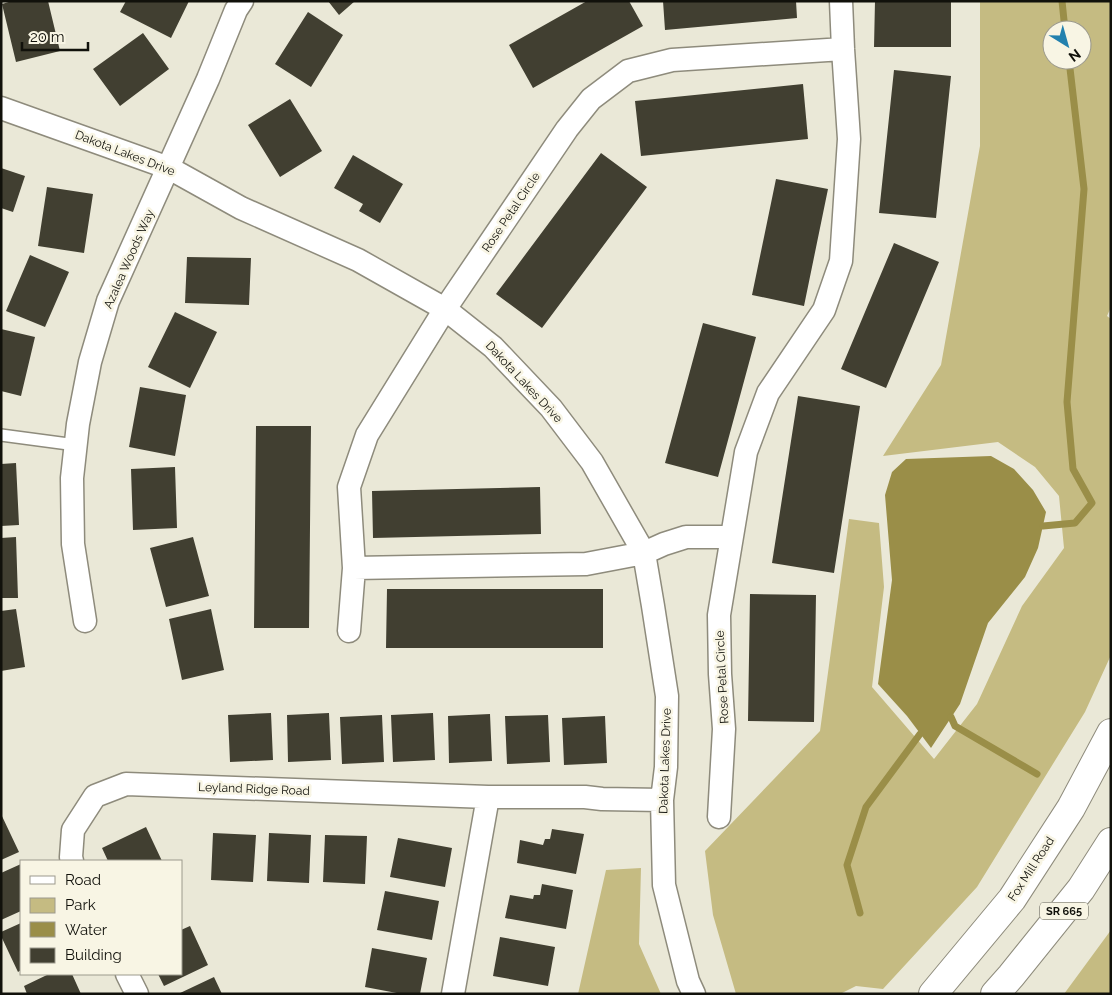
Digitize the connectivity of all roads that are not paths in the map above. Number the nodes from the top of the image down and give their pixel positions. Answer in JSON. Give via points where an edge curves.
{"nodes":[{"id":1,"x":242,"y":1,"type":"edge"},
{"id":2,"x":841,"y":1,"type":"edge"},
{"id":3,"x":843,"y":49,"type":"junction"},
{"id":4,"x":1,"y":108,"type":"edge"},
{"id":5,"x":169,"y":168,"type":"junction"},
{"id":6,"x":444,"y":309,"type":"junction"},
{"id":7,"x":1,"y":435,"type":"edge"},
{"id":8,"x":76,"y":445,"type":"junction"},
{"id":9,"x":731,"y":538,"type":"junction"},
{"id":10,"x":644,"y":553,"type":"junction"},
{"id":11,"x":354,"y":568,"type":"junction"},
{"id":12,"x":85,"y":621,"type":"dead end"},
{"id":13,"x":349,"y":631,"type":"dead end"},
{"id":14,"x":1111,"y":733,"type":"edge"},
{"id":15,"x":488,"y":797,"type":"junction"},
{"id":16,"x":662,"y":800,"type":"junction"},
{"id":17,"x":719,"y":817,"type":"dead end"},
{"id":18,"x":1111,"y":842,"type":"edge"},
{"id":19,"x":72,"y":860,"type":"edge"},
{"id":20,"x":127,"y":975,"type":"edge"},
{"id":21,"x":136,"y":994,"type":"edge"},
{"id":22,"x":453,"y":994,"type":"edge"},
{"id":23,"x":694,"y":994,"type":"edge"},
{"id":24,"x":933,"y":994,"type":"edge"},
{"id":25,"x":995,"y":994,"type":"edge"}],
"edges":[{"from":1,"to":5,"type":"street","name":"Azalea Woods Way"},
{"from":2,"to":3,"type":"street","name":"Rose Petal Circle"},
{"from":3,"to":6,"type":"street","name":"Rose Petal Circle","via":[[672,60],[628,72],[591,99],[567,129]]},
{"from":3,"to":9,"type":"street","name":"Rose Petal Circle","via":[[848,139],[841,261],[824,310],[768,392],[746,452]]},
{"from":4,"to":5,"type":"street","name":"Dakota Lakes Drive"},
{"from":5,"to":6,"type":"street","name":"Dakota Lakes Drive","via":[[241,208],[358,260]]},
{"from":5,"to":8,"type":"street","name":"Azalea Woods Way","via":[[108,301],[90,362]]},
{"from":6,"to":10,"type":"street","name":"Dakota Lakes Drive","via":[[493,347],[551,408],[592,462]]},
{"from":6,"to":11,"type":"street","name":"Rose Petal Circle","via":[[367,435],[349,487]]},
{"from":7,"to":8,"type":"lane"},
{"from":8,"to":12,"type":"street","name":"Azalea Woods Way","via":[[72,478],[73,544]]},
{"from":9,"to":10,"type":"street","via":[[686,537]]},
{"from":9,"to":17,"type":"street","name":"Rose Petal Circle","via":[[719,615],[724,729]]},
{"from":10,"to":11,"type":"street","via":[[586,564]]},
{"from":10,"to":16,"type":"street","name":"Dakota Lakes Drive","via":[[667,696]]},
{"from":11,"to":13,"type":"street","name":"Rose Petal Circle"},
{"from":14,"to":24,"type":"main road","name":"Fox Mill Road","via":[[1071,808],[1012,899]]},
{"from":15,"to":16,"type":"street","name":"Leyland Ridge Road"},
{"from":15,"to":19,"type":"street","name":"Leyland Ridge Road","via":[[126,784],[95,796],[73,830]]},
{"from":15,"to":22,"type":"street"},
{"from":16,"to":23,"type":"street","name":"Dakota Lakes Drive","via":[[664,885]]},
{"from":18,"to":25,"type":"main road","number":"SR 665","via":[[1081,890]]},
{"from":20,"to":21,"type":"street"}]}
